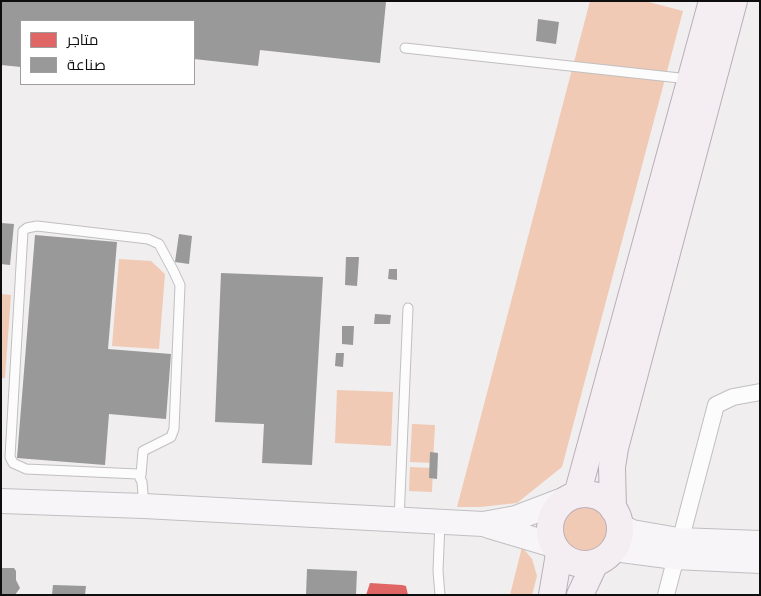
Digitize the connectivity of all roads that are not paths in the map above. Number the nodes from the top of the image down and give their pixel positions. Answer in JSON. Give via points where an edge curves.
{"nodes":[{"id":1,"x":712,"y":1,"type":"edge"},
{"id":2,"x":734,"y":1,"type":"edge"},
{"id":3,"x":405,"y":48,"type":"dead end"},
{"id":4,"x":691,"y":80,"type":"junction"},
{"id":5,"x":408,"y":308,"type":"dead end"},
{"id":6,"x":760,"y":392,"type":"edge"},
{"id":7,"x":141,"y":475,"type":"junction"},
{"id":8,"x":574,"y":496,"type":"junction"},
{"id":9,"x":1,"y":501,"type":"edge"},
{"id":10,"x":144,"y":506,"type":"junction"},
{"id":11,"x":399,"y":520,"type":"junction"},
{"id":12,"x":440,"y":521,"type":"junction"},
{"id":13,"x":482,"y":524,"type":"junction"},
{"id":14,"x":611,"y":537,"type":"junction"},
{"id":15,"x":760,"y":543,"type":"edge"},
{"id":16,"x":677,"y":548,"type":"junction"},
{"id":17,"x":556,"y":549,"type":"junction"},
{"id":18,"x":760,"y":561,"type":"edge"},
{"id":19,"x":440,"y":595,"type":"edge"},
{"id":20,"x":552,"y":595,"type":"edge"},
{"id":21,"x":580,"y":595,"type":"edge"},
{"id":22,"x":666,"y":595,"type":"edge"}],
"edges":[{"from":1,"to":4,"type":"main road"},
{"from":2,"to":14,"type":"main road","via":[[615,448]]},
{"from":3,"to":4,"type":"lane"},
{"from":4,"to":8,"type":"main road"},
{"from":5,"to":11,"type":"lane"},
{"from":6,"to":16,"type":"street","via":[[733,397],[716,405]]},
{"from":7,"to":7,"type":"lane","via":[[26,469],[18,467],[10,456],[23,231],[27,228],[37,226],[148,239],[159,244],[180,285],[174,428],[171,437],[143,451]]},
{"from":7,"to":10,"type":"lane"},
{"from":8,"to":13,"type":"street","via":[[516,518]]},
{"from":8,"to":14,"type":"main road","via":[[597,496]]},
{"from":8,"to":17,"type":"main road","via":[[561,503],[550,523]]},
{"from":9,"to":10,"type":"street"},
{"from":10,"to":11,"type":"street"},
{"from":11,"to":12,"type":"street"},
{"from":12,"to":13,"type":"street"},
{"from":12,"to":19,"type":"lane"},
{"from":13,"to":17,"type":"street"},
{"from":14,"to":16,"type":"street"},
{"from":14,"to":17,"type":"main road","via":[[582,564],[570,561]]},
{"from":14,"to":21,"type":"main road"},
{"from":15,"to":16,"type":"street"},
{"from":16,"to":18,"type":"street"},
{"from":16,"to":22,"type":"street"},
{"from":17,"to":20,"type":"main road"}]}
